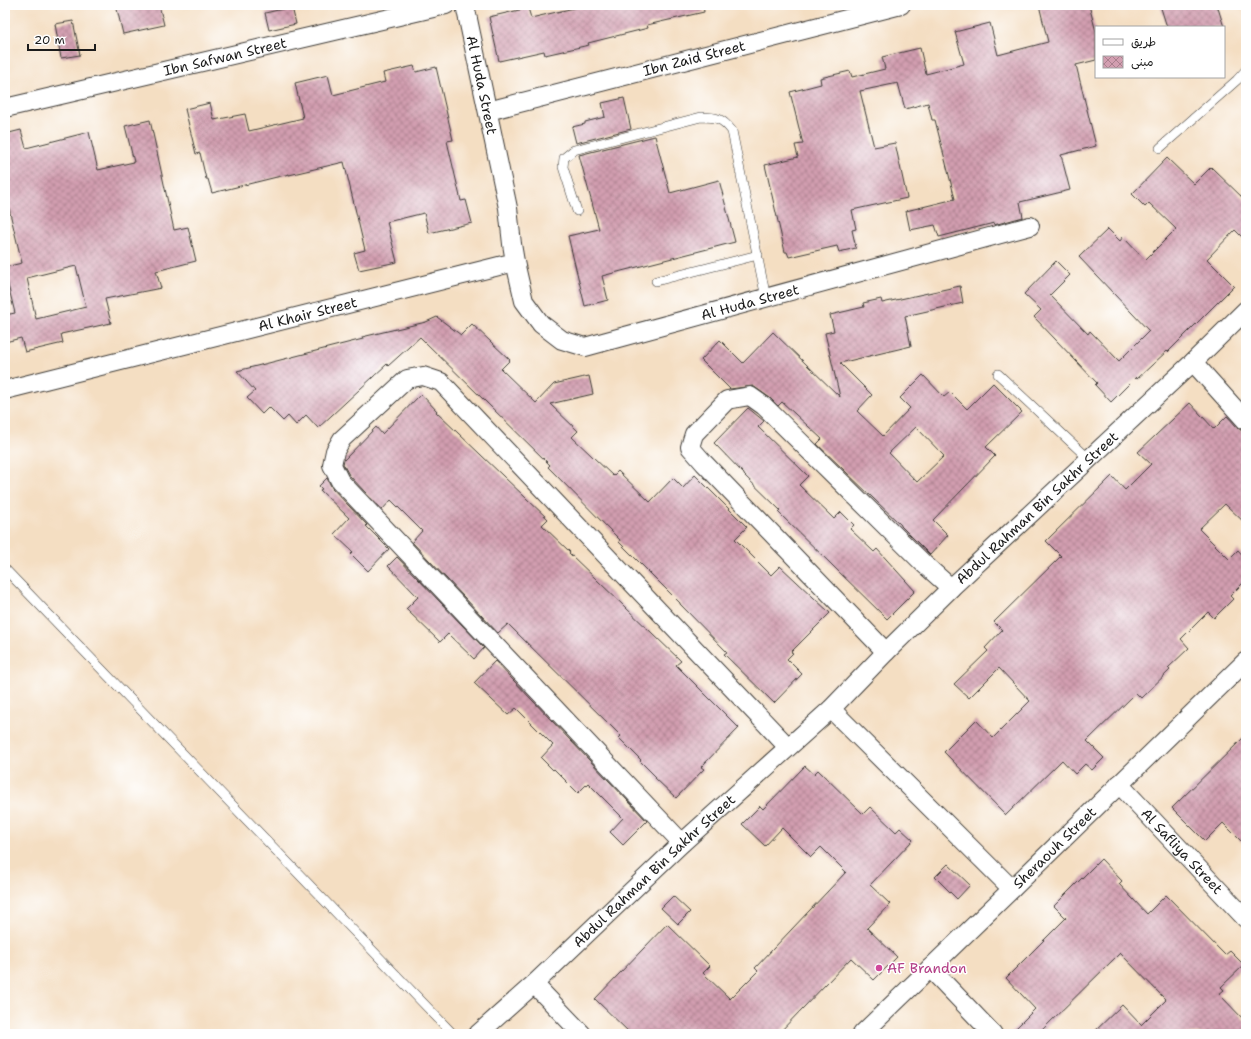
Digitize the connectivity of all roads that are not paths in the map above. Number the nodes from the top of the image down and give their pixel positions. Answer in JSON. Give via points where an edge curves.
{"nodes":[{"id":1,"x":446,"y":5,"type":"edge"},
{"id":2,"x":465,"y":5,"type":"edge"},
{"id":3,"x":901,"y":5,"type":"edge"},
{"id":4,"x":1246,"y":70,"type":"edge"},
{"id":5,"x":5,"y":108,"type":"edge"},
{"id":6,"x":488,"y":111,"type":"junction"},
{"id":7,"x":1160,"y":148,"type":"dead end"},
{"id":8,"x":577,"y":211,"type":"dead end"},
{"id":9,"x":1030,"y":226,"type":"dead end"},
{"id":10,"x":758,"y":255,"type":"junction"},
{"id":11,"x":515,"y":262,"type":"junction"},
{"id":12,"x":656,"y":282,"type":"dead end"},
{"id":13,"x":766,"y":298,"type":"junction"},
{"id":14,"x":1246,"y":310,"type":"edge"},
{"id":15,"x":1193,"y":362,"type":"junction"},
{"id":16,"x":998,"y":374,"type":"dead end"},
{"id":17,"x":5,"y":390,"type":"edge"},
{"id":18,"x":1246,"y":421,"type":"edge"},
{"id":19,"x":1089,"y":459,"type":"junction"},
{"id":20,"x":5,"y":569,"type":"edge"},
{"id":21,"x":951,"y":588,"type":"junction"},
{"id":22,"x":886,"y":652,"type":"junction"},
{"id":23,"x":1246,"y":661,"type":"edge"},
{"id":24,"x":831,"y":709,"type":"junction"},
{"id":25,"x":788,"y":747,"type":"junction"},
{"id":26,"x":1118,"y":784,"type":"junction"},
{"id":27,"x":682,"y":843,"type":"junction"},
{"id":28,"x":1012,"y":889,"type":"junction"},
{"id":29,"x":1246,"y":918,"type":"edge"},
{"id":30,"x":930,"y":968,"type":"junction"},
{"id":31,"x":534,"y":984,"type":"junction"},
{"id":32,"x":453,"y":1034,"type":"edge"},
{"id":33,"x":478,"y":1034,"type":"edge"},
{"id":34,"x":582,"y":1034,"type":"edge"},
{"id":35,"x":862,"y":1034,"type":"edge"},
{"id":36,"x":993,"y":1034,"type":"edge"}],
"edges":[{"from":1,"to":5,"type":"street","name":"Ibn Safwan Street"},
{"from":2,"to":6,"type":"street","name":"Al Huda Street"},
{"from":3,"to":6,"type":"street","name":"Ibn Zaid Street"},
{"from":4,"to":7,"type":"lane"},
{"from":6,"to":11,"type":"street","name":"Al Huda Street","via":[[508,208]]},
{"from":8,"to":10,"type":"lane","via":[[563,167],[564,158],[574,150],[701,117],[713,117],[724,121],[732,131]]},
{"from":9,"to":13,"type":"street","name":"Al Huda Street"},
{"from":10,"to":12,"type":"lane"},
{"from":10,"to":13,"type":"lane"},
{"from":11,"to":13,"type":"street","name":"Al Huda Street","via":[[524,300],[541,324],[562,340],[585,347]]},
{"from":11,"to":17,"type":"street","name":"Al Khair Street"},
{"from":14,"to":15,"type":"street","name":"Abdul Rahman Bin Sakhr Street"},
{"from":15,"to":18,"type":"street"},
{"from":15,"to":19,"type":"street","name":"Abdul Rahman Bin Sakhr Street"},
{"from":16,"to":19,"type":"lane"},
{"from":19,"to":21,"type":"street","name":"Abdul Rahman Bin Sakhr Street"},
{"from":20,"to":32,"type":"lane"},
{"from":21,"to":22,"type":"street","name":"Abdul Rahman Bin Sakhr Street"},
{"from":21,"to":22,"type":"street","via":[[764,406],[750,396],[727,400],[694,434],[690,447]]},
{"from":22,"to":24,"type":"street","name":"Abdul Rahman Bin Sakhr Street"},
{"from":23,"to":26,"type":"street","name":"Sheraouh Street"},
{"from":24,"to":25,"type":"street","name":"Abdul Rahman Bin Sakhr Street"},
{"from":24,"to":28,"type":"street"},
{"from":25,"to":27,"type":"street","name":"Abdul Rahman Bin Sakhr Street"},
{"from":25,"to":27,"type":"street","via":[[441,382],[423,376],[407,380],[342,439],[335,451],[332,465],[340,481]]},
{"from":26,"to":28,"type":"street","name":"Sheraouh Street"},
{"from":26,"to":29,"type":"street","name":"Al Safliya Street"},
{"from":27,"to":31,"type":"street","name":"Abdul Rahman Bin Sakhr Street"},
{"from":28,"to":30,"type":"street","name":"Sheraouh Street"},
{"from":30,"to":35,"type":"street","name":"Sheraouh Street"},
{"from":30,"to":36,"type":"street"},
{"from":31,"to":33,"type":"street","name":"Abdul Rahman Bin Sakhr Street"},
{"from":31,"to":34,"type":"street"}]}
